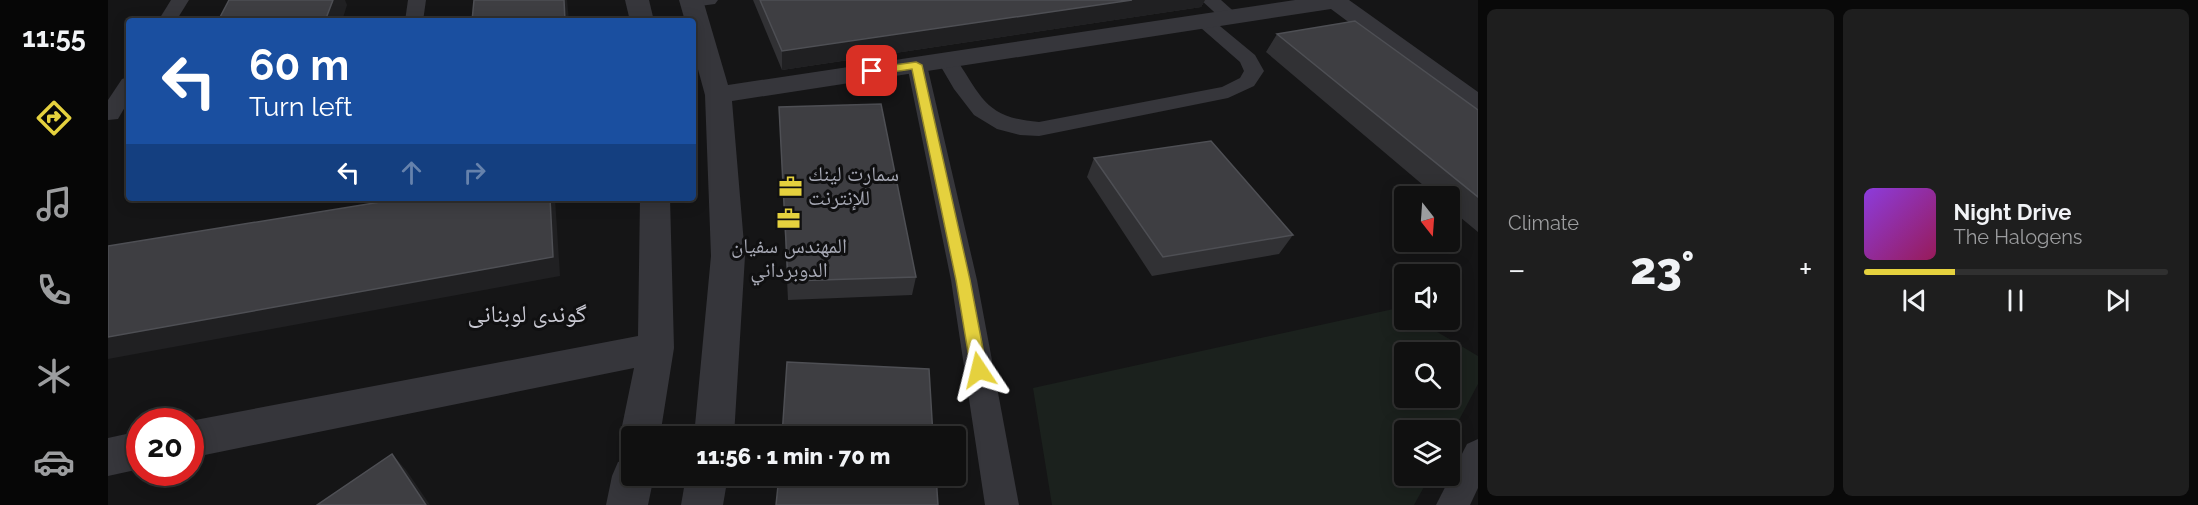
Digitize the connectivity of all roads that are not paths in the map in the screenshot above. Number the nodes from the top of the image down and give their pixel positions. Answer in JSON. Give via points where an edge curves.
{"nodes":[{"id":1,"x":180,"y":0,"type":"edge"},
{"id":2,"x":417,"y":0,"type":"edge"},
{"id":3,"x":637,"y":0,"type":"edge"},
{"id":4,"x":1335,"y":0,"type":"edge"},
{"id":5,"x":697,"y":1,"type":"edge"},
{"id":6,"x":1206,"y":11,"type":"edge"},
{"id":7,"x":169,"y":18,"type":"edge"},
{"id":8,"x":414,"y":18,"type":"edge"},
{"id":9,"x":641,"y":18,"type":"edge"},
{"id":10,"x":946,"y":60,"type":"junction"},
{"id":11,"x":916,"y":65,"type":"junction"},
{"id":12,"x":126,"y":88,"type":"edge"},
{"id":13,"x":718,"y":95,"type":"junction"},
{"id":14,"x":1478,"y":105,"type":"edge"},
{"id":15,"x":110,"y":114,"type":"dead end"},
{"id":16,"x":655,"y":201,"type":"edge"},
{"id":17,"x":656,"y":348,"type":"junction"},
{"id":18,"x":642,"y":426,"type":"edge"},
{"id":19,"x":715,"y":426,"type":"edge"},
{"id":20,"x":204,"y":437,"type":"edge"},
{"id":21,"x":126,"y":453,"type":"edge"},
{"id":22,"x":1478,"y":454,"type":"edge"},
{"id":23,"x":108,"y":457,"type":"edge"},
{"id":24,"x":631,"y":486,"type":"edge"},
{"id":25,"x":705,"y":486,"type":"edge"},
{"id":26,"x":627,"y":505,"type":"edge"},
{"id":27,"x":702,"y":505,"type":"edge"},
{"id":28,"x":1002,"y":505,"type":"edge"},
{"id":29,"x":1453,"y":505,"type":"edge"}],
"edges":[{"from":1,"to":7,"type":"lane"},
{"from":2,"to":8,"type":"lane"},
{"from":3,"to":9,"type":"street"},
{"from":4,"to":6,"type":"street","via":[[1231,17]]},
{"from":4,"to":14,"type":"street"},
{"from":5,"to":13,"type":"street"},
{"from":6,"to":10,"type":"street"},
{"from":6,"to":10,"type":"lane","via":[[1248,59],[1254,71],[1247,82],[1228,92],[1040,129],[1017,128],[992,119],[974,104]]},
{"from":10,"to":11,"type":"street"},
{"from":11,"to":13,"type":"street"},
{"from":11,"to":28,"type":"lane","via":[[963,280]]},
{"from":12,"to":15,"type":"lane"},
{"from":13,"to":19,"type":"street","via":[[728,256]]},
{"from":16,"to":17,"type":"street"},
{"from":17,"to":18,"type":"street"},
{"from":17,"to":20,"type":"street"},
{"from":21,"to":23,"type":"street"},
{"from":22,"to":29,"type":"lane"},
{"from":24,"to":26,"type":"street"},
{"from":25,"to":27,"type":"street"}]}
